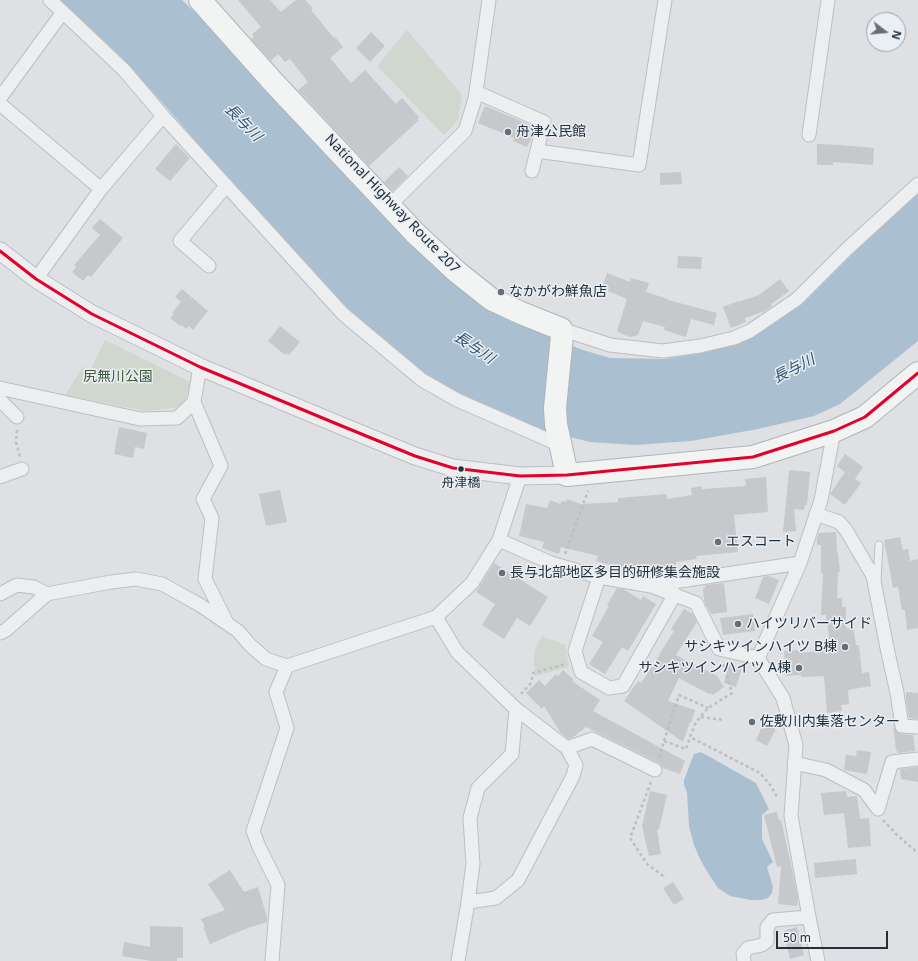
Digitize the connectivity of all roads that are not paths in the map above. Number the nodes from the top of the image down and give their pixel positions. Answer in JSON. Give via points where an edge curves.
{"nodes":[{"id":1,"x":50,"y":0,"type":"edge"},
{"id":2,"x":200,"y":0,"type":"edge"},
{"id":3,"x":489,"y":0,"type":"edge"},
{"id":4,"x":665,"y":0,"type":"edge"},
{"id":5,"x":828,"y":0,"type":"edge"},
{"id":6,"x":63,"y":12,"type":"junction"},
{"id":7,"x":476,"y":92,"type":"junction"},
{"id":8,"x":0,"y":98,"type":"edge"},
{"id":9,"x":0,"y":104,"type":"edge"},
{"id":10,"x":162,"y":116,"type":"junction"},
{"id":11,"x":809,"y":135,"type":"dead end"},
{"id":12,"x":537,"y":151,"type":"junction"},
{"id":13,"x":532,"y":171,"type":"dead end"},
{"id":14,"x":918,"y":184,"type":"edge"},
{"id":15,"x":226,"y":186,"type":"junction"},
{"id":16,"x":101,"y":189,"type":"junction"},
{"id":17,"x":390,"y":205,"type":"junction"},
{"id":18,"x":0,"y":251,"type":"edge"},
{"id":19,"x":209,"y":266,"type":"dead end"},
{"id":20,"x":36,"y":279,"type":"junction"},
{"id":21,"x":562,"y":332,"type":"junction"},
{"id":22,"x":200,"y":367,"type":"junction"},
{"id":23,"x":918,"y":373,"type":"edge"},
{"id":24,"x":0,"y":388,"type":"edge"},
{"id":25,"x":0,"y":400,"type":"edge"},
{"id":26,"x":194,"y":402,"type":"junction"},
{"id":27,"x":17,"y":416,"type":"road end"},
{"id":28,"x":834,"y":431,"type":"junction"},
{"id":29,"x":559,"y":440,"type":"junction"},
{"id":30,"x":22,"y":469,"type":"road end"},
{"id":31,"x":567,"y":475,"type":"junction"},
{"id":32,"x":0,"y":476,"type":"edge"},
{"id":33,"x":520,"y":476,"type":"junction"},
{"id":34,"x":816,"y":514,"type":"junction"},
{"id":35,"x":499,"y":540,"type":"junction"},
{"id":36,"x":879,"y":545,"type":"dead end"},
{"id":37,"x":800,"y":563,"type":"junction"},
{"id":38,"x":599,"y":577,"type":"junction"},
{"id":39,"x":650,"y":586,"type":"junction"},
{"id":40,"x":0,"y":594,"type":"edge"},
{"id":41,"x":47,"y":594,"type":"junction"},
{"id":42,"x":675,"y":594,"type":"junction"},
{"id":43,"x":877,"y":597,"type":"junction"},
{"id":44,"x":436,"y":617,"type":"junction"},
{"id":45,"x":228,"y":624,"type":"junction"},
{"id":46,"x":0,"y":633,"type":"edge"},
{"id":47,"x":758,"y":658,"type":"junction"},
{"id":48,"x":287,"y":666,"type":"junction"},
{"id":49,"x":513,"y":707,"type":"junction"},
{"id":50,"x":918,"y":727,"type":"edge"},
{"id":51,"x":568,"y":748,"type":"junction"},
{"id":52,"x":918,"y":759,"type":"edge"},
{"id":53,"x":794,"y":763,"type":"junction"},
{"id":54,"x":655,"y":770,"type":"road end"},
{"id":55,"x":468,"y":902,"type":"junction"},
{"id":56,"x":809,"y":917,"type":"junction"},
{"id":57,"x":272,"y":961,"type":"edge"},
{"id":58,"x":458,"y":961,"type":"edge"},
{"id":59,"x":744,"y":961,"type":"edge"},
{"id":60,"x":818,"y":961,"type":"edge"}],
"edges":[{"from":1,"to":6,"type":"street"},
{"from":2,"to":17,"type":"highway","name":"National Highway Route 207"},
{"from":3,"to":7,"type":"street"},
{"from":4,"to":12,"type":"street","via":[[639,165]]},
{"from":5,"to":11,"type":"street"},
{"from":6,"to":8,"type":"street"},
{"from":6,"to":10,"type":"street","via":[[124,70]]},
{"from":7,"to":12,"type":"street","via":[[544,122]]},
{"from":7,"to":17,"type":"street","via":[[465,131]]},
{"from":9,"to":16,"type":"street"},
{"from":10,"to":15,"type":"street"},
{"from":10,"to":16,"type":"street"},
{"from":12,"to":13,"type":"street"},
{"from":14,"to":21,"type":"street","via":[[797,298],[750,331],[734,338],[663,351],[610,346]]},
{"from":15,"to":19,"type":"street","via":[[180,241]]},
{"from":15,"to":29,"type":"street","via":[[343,314],[422,380],[457,400]]},
{"from":16,"to":20,"type":"street"},
{"from":17,"to":21,"type":"highway","name":"National Highway Route 207","via":[[416,234],[491,299]]},
{"from":18,"to":20,"type":"street"},
{"from":20,"to":22,"type":"street","via":[[92,314]]},
{"from":21,"to":29,"type":"highway","via":[[556,408]]},
{"from":22,"to":26,"type":"street"},
{"from":22,"to":33,"type":"street","via":[[415,456],[453,468]]},
{"from":23,"to":28,"type":"highway","via":[[865,417]]},
{"from":24,"to":26,"type":"street","via":[[140,419],[177,418]]},
{"from":25,"to":27,"type":"street"},
{"from":26,"to":45,"type":"street","via":[[221,466],[203,499],[212,518],[205,579]]},
{"from":28,"to":31,"type":"highway","via":[[753,457]]},
{"from":28,"to":34,"type":"street"},
{"from":29,"to":31,"type":"highway"},
{"from":30,"to":32,"type":"street"},
{"from":31,"to":33,"type":"street"},
{"from":33,"to":35,"type":"street"},
{"from":34,"to":37,"type":"street"},
{"from":34,"to":43,"type":"street","via":[[839,522],[846,530],[873,576]]},
{"from":35,"to":38,"type":"street","via":[[551,563]]},
{"from":35,"to":44,"type":"street","via":[[472,583]]},
{"from":36,"to":43,"type":"lane"},
{"from":37,"to":39,"type":"street"},
{"from":37,"to":47,"type":"street"},
{"from":38,"to":39,"type":"street"},
{"from":38,"to":42,"type":"street","via":[[575,651],[581,672],[609,688],[624,686]]},
{"from":39,"to":42,"type":"street"},
{"from":40,"to":41,"type":"street","via":[[17,585],[34,587]]},
{"from":41,"to":45,"type":"street","via":[[136,579],[162,584]]},
{"from":41,"to":46,"type":"street"},
{"from":42,"to":47,"type":"street","via":[[696,603],[719,649]]},
{"from":43,"to":50,"type":"street","via":[[902,726]]},
{"from":44,"to":48,"type":"street"},
{"from":44,"to":49,"type":"street","via":[[457,652]]},
{"from":45,"to":48,"type":"street","via":[[266,659]]},
{"from":47,"to":53,"type":"street","via":[[783,698],[796,745]]},
{"from":48,"to":57,"type":"street","via":[[276,692],[287,728],[254,831],[278,886]]},
{"from":49,"to":51,"type":"street"},
{"from":49,"to":55,"type":"street","via":[[512,754],[478,788],[470,818],[473,864]]},
{"from":51,"to":54,"type":"street","via":[[592,739]]},
{"from":51,"to":55,"type":"street","via":[[576,765],[574,776],[518,880],[496,898]]},
{"from":52,"to":53,"type":"street","via":[[892,762],[878,809],[864,790],[826,770]]},
{"from":53,"to":56,"type":"street","via":[[791,816]]},
{"from":55,"to":58,"type":"street"},
{"from":56,"to":59,"type":"street","via":[[773,920],[767,927],[766,941],[762,945],[748,948],[743,954]]},
{"from":56,"to":60,"type":"street"}]}
